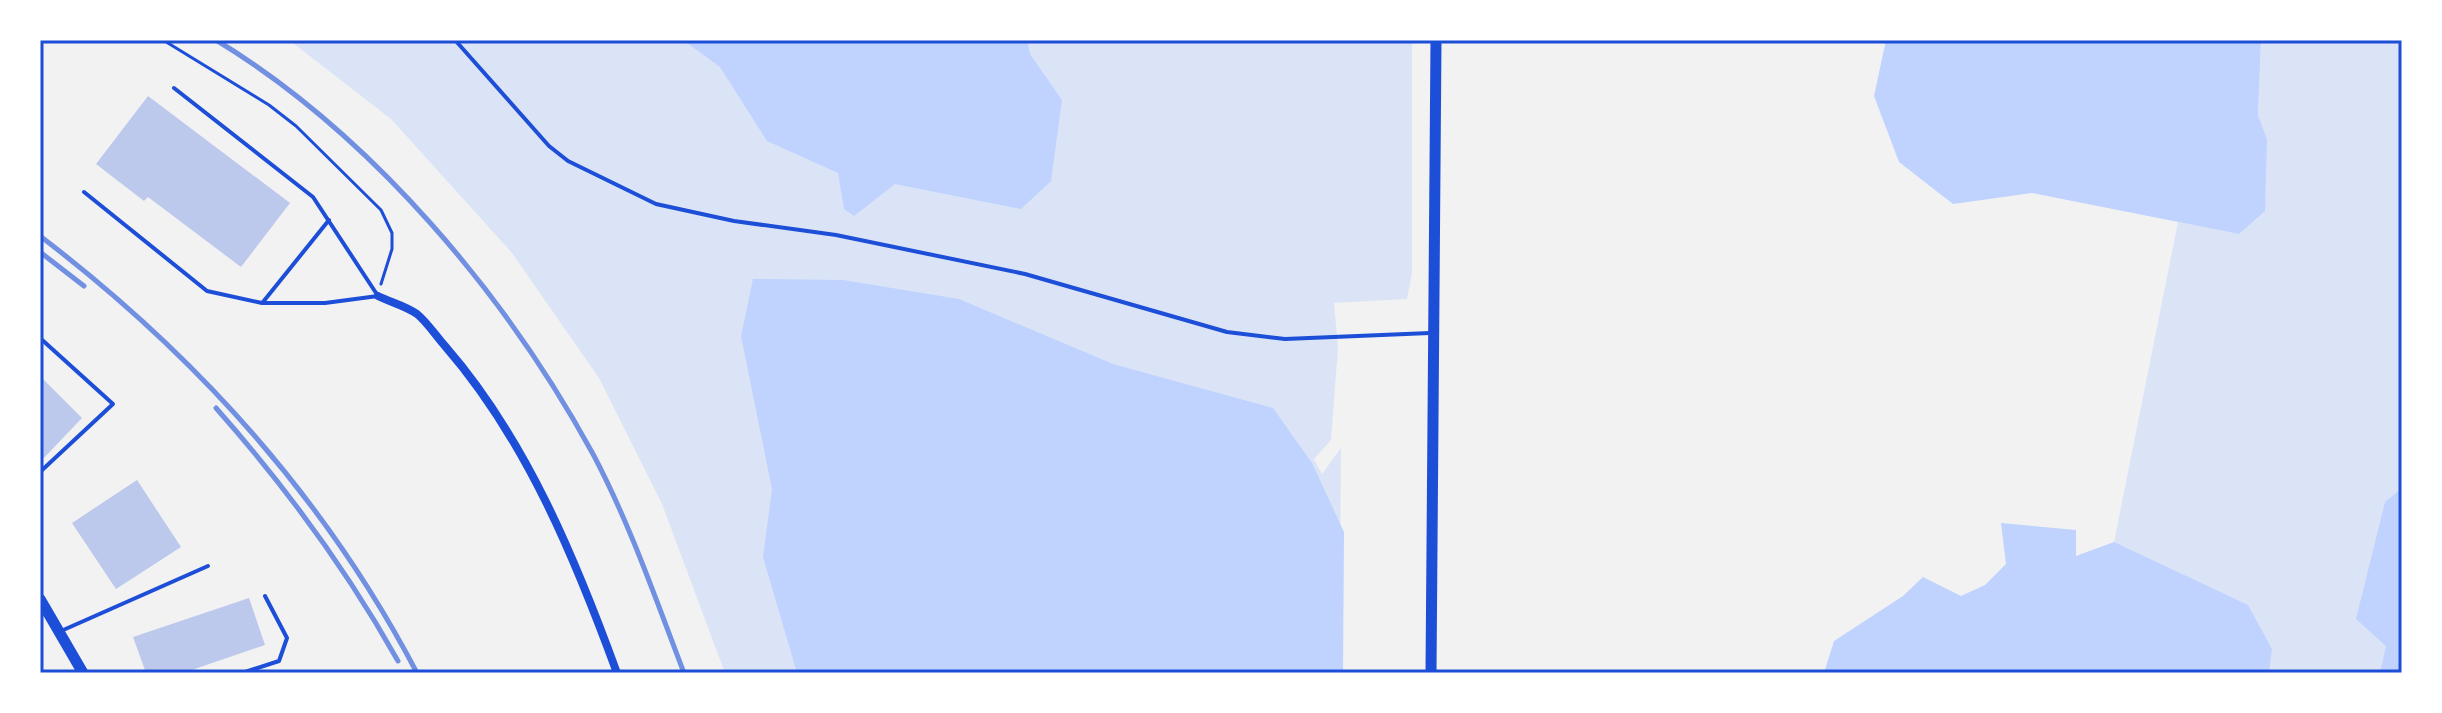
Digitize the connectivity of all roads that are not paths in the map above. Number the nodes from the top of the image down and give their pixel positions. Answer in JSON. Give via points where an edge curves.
{"nodes":[{"id":1,"x":455,"y":40,"type":"edge"},
{"id":2,"x":1436,"y":40,"type":"edge"},
{"id":3,"x":174,"y":88,"type":"dead end"},
{"id":4,"x":84,"y":192,"type":"dead end"},
{"id":5,"x":329,"y":220,"type":"junction"},
{"id":6,"x":378,"y":296,"type":"junction"},
{"id":7,"x":262,"y":303,"type":"junction"},
{"id":8,"x":1435,"y":334,"type":"junction"},
{"id":9,"x":40,"y":338,"type":"edge"},
{"id":10,"x":40,"y":472,"type":"edge"},
{"id":11,"x":208,"y":566,"type":"dead end"},
{"id":12,"x":265,"y":596,"type":"dead end"},
{"id":13,"x":40,"y":599,"type":"edge"},
{"id":14,"x":61,"y":631,"type":"junction"},
{"id":15,"x":83,"y":673,"type":"edge"},
{"id":16,"x":242,"y":673,"type":"edge"},
{"id":17,"x":617,"y":673,"type":"edge"},
{"id":18,"x":1431,"y":673,"type":"edge"}],
"edges":[{"from":1,"to":8,"type":"lane","via":[[549,146],[568,161],[656,204],[1025,274],[1227,332],[1285,339]]},
{"from":2,"to":8,"type":"main road"},
{"from":3,"to":5,"type":"lane","via":[[313,197]]},
{"from":4,"to":7,"type":"lane","via":[[207,291]]},
{"from":5,"to":6,"type":"lane"},
{"from":5,"to":7,"type":"lane"},
{"from":6,"to":7,"type":"lane"},
{"from":6,"to":17,"type":"street","via":[[417,314],[462,366],[509,437],[585,587]]},
{"from":8,"to":18,"type":"main road"},
{"from":9,"to":10,"type":"lane","via":[[113,404]]},
{"from":11,"to":14,"type":"lane"},
{"from":12,"to":16,"type":"lane","via":[[287,638],[279,661]]},
{"from":13,"to":14,"type":"main road"},
{"from":14,"to":15,"type":"main road"}]}
